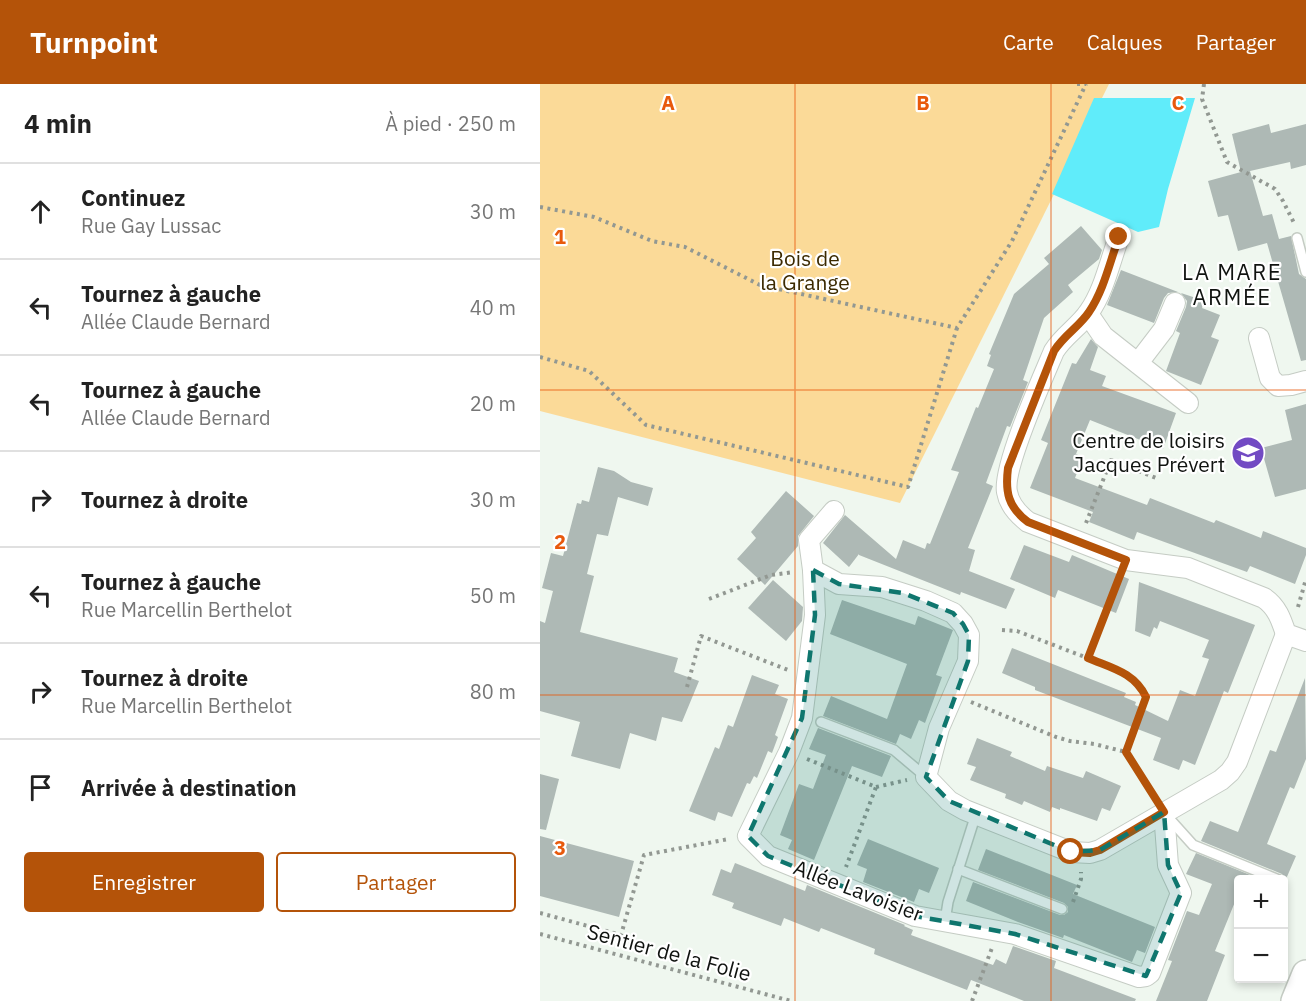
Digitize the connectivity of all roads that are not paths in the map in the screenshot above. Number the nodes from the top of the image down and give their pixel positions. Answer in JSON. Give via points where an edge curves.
{"nodes":[{"id":1,"x":1297,"y":234,"type":"road end"},
{"id":2,"x":1119,"y":237,"type":"dead end"},
{"id":3,"x":1306,"y":272,"type":"edge"},
{"id":4,"x":1175,"y":303,"type":"dead end"},
{"id":5,"x":1088,"y":314,"type":"junction"},
{"id":6,"x":1259,"y":338,"type":"dead end"},
{"id":7,"x":1138,"y":363,"type":"junction"},
{"id":8,"x":1306,"y":381,"type":"edge"},
{"id":9,"x":1188,"y":403,"type":"dead end"},
{"id":10,"x":834,"y":511,"type":"dead end"},
{"id":11,"x":813,"y":570,"type":"junction"},
{"id":12,"x":1286,"y":634,"type":"junction"},
{"id":13,"x":1306,"y":641,"type":"edge"},
{"id":14,"x":821,"y":722,"type":"dead end"},
{"id":15,"x":926,"y":777,"type":"junction"},
{"id":16,"x":1164,"y":812,"type":"junction"},
{"id":17,"x":976,"y":814,"type":"junction"},
{"id":18,"x":958,"y":869,"type":"junction"},
{"id":19,"x":1269,"y":875,"type":"edge"},
{"id":20,"x":1062,"y":909,"type":"dead end"},
{"id":21,"x":945,"y":921,"type":"junction"},
{"id":22,"x":1306,"y":974,"type":"edge"},
{"id":23,"x":1295,"y":1001,"type":"edge"}],
"edges":[{"from":1,"to":3,"type":"lane"},
{"from":2,"to":5,"type":"street"},
{"from":4,"to":7,"type":"street","via":[[1164,329]]},
{"from":5,"to":7,"type":"street","via":[[1103,336]]},
{"from":5,"to":12,"type":"street","via":[[1054,351],[1008,468],[1007,494],[1019,515],[1126,560],[1188,568],[1264,598],[1280,615]]},
{"from":6,"to":8,"type":"street","via":[[1270,378],[1278,386]]},
{"from":7,"to":9,"type":"street"},
{"from":10,"to":11,"type":"street","name":"Allée Lavoisier","via":[[809,540]]},
{"from":11,"to":15,"type":"street","via":[[839,585],[882,587],[903,593],[953,613],[963,624],[969,635],[968,661],[939,728]]},
{"from":11,"to":21,"type":"street","name":"Allée Lavoisier","via":[[815,615],[802,718],[748,836],[768,856],[915,916]]},
{"from":12,"to":13,"type":"street"},
{"from":12,"to":16,"type":"street","via":[[1237,762],[1221,780]]},
{"from":14,"to":15,"type":"lane","via":[[894,750]]},
{"from":15,"to":17,"type":"street","via":[[949,801]]},
{"from":16,"to":17,"type":"street","via":[[1090,853],[1071,852]]},
{"from":16,"to":19,"type":"lane","via":[[1193,845]]},
{"from":16,"to":21,"type":"street","name":"Allée Lavoisier","via":[[1168,865],[1181,893],[1146,976],[1139,977],[1015,934]]},
{"from":17,"to":18,"type":"lane"},
{"from":18,"to":20,"type":"lane"},
{"from":18,"to":21,"type":"lane"},
{"from":22,"to":23,"type":"street"}]}
